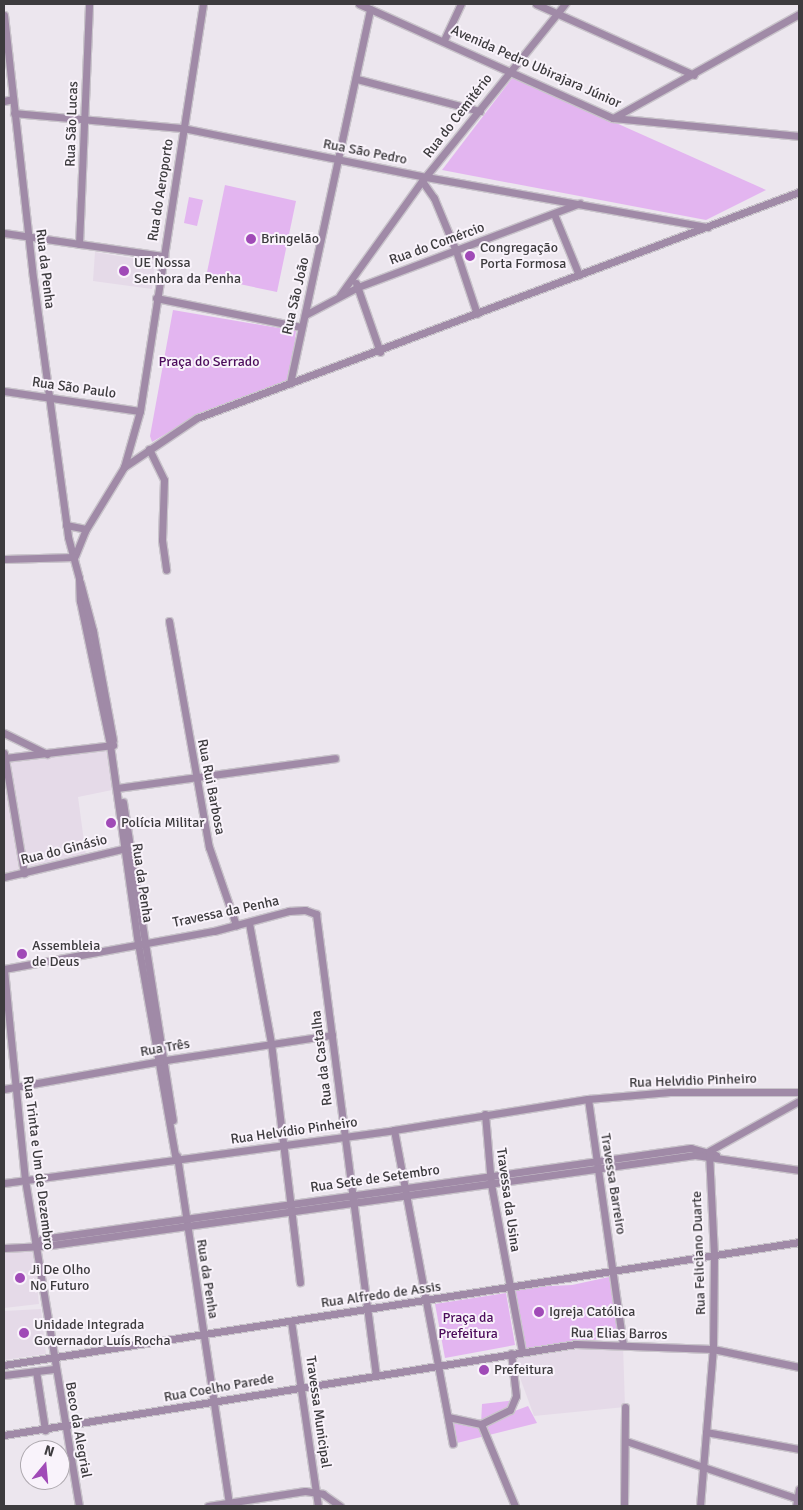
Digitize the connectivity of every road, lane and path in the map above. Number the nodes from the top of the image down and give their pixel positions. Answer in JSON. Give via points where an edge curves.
{"nodes":[{"id":1,"x":89,"y":4,"type":"edge"},
{"id":2,"x":202,"y":4,"type":"edge"},
{"id":3,"x":359,"y":4,"type":"edge"},
{"id":4,"x":461,"y":4,"type":"edge"},
{"id":5,"x":536,"y":4,"type":"edge"},
{"id":6,"x":564,"y":4,"type":"edge"},
{"id":7,"x":370,"y":9,"type":"junction"},
{"id":8,"x":556,"y":14,"type":"junction"},
{"id":9,"x":799,"y":14,"type":"edge"},
{"id":10,"x":4,"y":15,"type":"edge"},
{"id":11,"x":444,"y":40,"type":"junction"},
{"id":12,"x":511,"y":69,"type":"junction"},
{"id":13,"x":694,"y":75,"type":"junction"},
{"id":14,"x":357,"y":79,"type":"junction"},
{"id":15,"x":14,"y":100,"type":"junction"},
{"id":16,"x":4,"y":101,"type":"edge"},
{"id":17,"x":480,"y":111,"type":"junction"},
{"id":18,"x":14,"y":112,"type":"junction"},
{"id":19,"x":613,"y":118,"type":"junction"},
{"id":20,"x":84,"y":120,"type":"junction"},
{"id":21,"x":183,"y":128,"type":"junction"},
{"id":22,"x":799,"y":136,"type":"edge"},
{"id":23,"x":340,"y":160,"type":"junction"},
{"id":24,"x":424,"y":179,"type":"junction"},
{"id":25,"x":796,"y":194,"type":"edge"},
{"id":26,"x":553,"y":198,"type":"junction"},
{"id":27,"x":580,"y":203,"type":"junction"},
{"id":28,"x":557,"y":213,"type":"junction"},
{"id":29,"x":709,"y":227,"type":"junction"},
{"id":30,"x":4,"y":233,"type":"edge"},
{"id":31,"x":28,"y":237,"type":"junction"},
{"id":32,"x":79,"y":244,"type":"junction"},
{"id":33,"x":456,"y":251,"type":"junction"},
{"id":34,"x":164,"y":256,"type":"junction"},
{"id":35,"x":354,"y":276,"type":"junction"},
{"id":36,"x":579,"y":276,"type":"junction"},
{"id":37,"x":358,"y":287,"type":"junction"},
{"id":38,"x":340,"y":295,"type":"junction"},
{"id":39,"x":156,"y":298,"type":"junction"},
{"id":40,"x":477,"y":314,"type":"junction"},
{"id":41,"x":305,"y":315,"type":"junction"},
{"id":42,"x":301,"y":327,"type":"junction"},
{"id":43,"x":380,"y":352,"type":"junction"},
{"id":44,"x":290,"y":383,"type":"junction"},
{"id":45,"x":4,"y":391,"type":"edge"},
{"id":46,"x":50,"y":397,"type":"junction"},
{"id":47,"x":140,"y":411,"type":"junction"},
{"id":48,"x":148,"y":449,"type":"junction"},
{"id":49,"x":124,"y":468,"type":"junction"},
{"id":50,"x":66,"y":525,"type":"junction"},
{"id":51,"x":86,"y":530,"type":"junction"},
{"id":52,"x":74,"y":557,"type":"junction"},
{"id":53,"x":4,"y":559,"type":"edge"},
{"id":54,"x":166,"y":570,"type":"dead end"},
{"id":55,"x":170,"y":621,"type":"dead end"},
{"id":56,"x":4,"y":733,"type":"edge"},
{"id":57,"x":112,"y":745,"type":"junction"},
{"id":58,"x":47,"y":755,"type":"junction"},
{"id":59,"x":4,"y":756,"type":"edge"},
{"id":60,"x":335,"y":758,"type":"dead end"},
{"id":61,"x":195,"y":776,"type":"junction"},
{"id":62,"x":119,"y":787,"type":"junction"},
{"id":63,"x":128,"y":848,"type":"junction"},
{"id":64,"x":24,"y":872,"type":"junction"},
{"id":65,"x":4,"y":877,"type":"edge"},
{"id":66,"x":318,"y":916,"type":"joint"},
{"id":67,"x":249,"y":923,"type":"junction"},
{"id":68,"x":236,"y":926,"type":"junction"},
{"id":69,"x":146,"y":942,"type":"junction"},
{"id":70,"x":138,"y":943,"type":"junction"},
{"id":71,"x":4,"y":969,"type":"edge"},
{"id":72,"x":332,"y":1036,"type":"junction"},
{"id":73,"x":271,"y":1043,"type":"junction"},
{"id":74,"x":162,"y":1061,"type":"junction"},
{"id":75,"x":15,"y":1088,"type":"junction"},
{"id":76,"x":4,"y":1090,"type":"edge"},
{"id":77,"x":799,"y":1092,"type":"edge"},
{"id":78,"x":588,"y":1099,"type":"junction"},
{"id":79,"x":799,"y":1101,"type":"edge"},
{"id":80,"x":485,"y":1114,"type":"junction"},
{"id":81,"x":394,"y":1130,"type":"junction"},
{"id":82,"x":344,"y":1136,"type":"junction"},
{"id":83,"x":284,"y":1144,"type":"junction"},
{"id":84,"x":708,"y":1153,"type":"junction"},
{"id":85,"x":176,"y":1160,"type":"junction"},
{"id":86,"x":596,"y":1165,"type":"junction"},
{"id":87,"x":799,"y":1170,"type":"edge"},
{"id":88,"x":25,"y":1180,"type":"junction"},
{"id":89,"x":491,"y":1180,"type":"junction"},
{"id":90,"x":4,"y":1183,"type":"edge"},
{"id":91,"x":404,"y":1191,"type":"junction"},
{"id":92,"x":352,"y":1200,"type":"junction"},
{"id":93,"x":291,"y":1203,"type":"junction"},
{"id":94,"x":292,"y":1212,"type":"junction"},
{"id":95,"x":246,"y":1214,"type":"junction"},
{"id":96,"x":185,"y":1222,"type":"junction"},
{"id":97,"x":799,"y":1242,"type":"edge"},
{"id":98,"x":35,"y":1244,"type":"junction"},
{"id":99,"x":4,"y":1248,"type":"edge"},
{"id":100,"x":714,"y":1255,"type":"junction"},
{"id":101,"x":613,"y":1272,"type":"junction"},
{"id":102,"x":300,"y":1282,"type":"dead end"},
{"id":103,"x":508,"y":1288,"type":"junction"},
{"id":104,"x":426,"y":1301,"type":"junction"},
{"id":105,"x":367,"y":1309,"type":"junction"},
{"id":106,"x":291,"y":1321,"type":"junction"},
{"id":107,"x":202,"y":1334,"type":"junction"},
{"id":108,"x":623,"y":1345,"type":"junction"},
{"id":109,"x":713,"y":1349,"type":"junction"},
{"id":110,"x":522,"y":1351,"type":"junction"},
{"id":111,"x":511,"y":1353,"type":"junction"},
{"id":112,"x":52,"y":1359,"type":"junction"},
{"id":113,"x":438,"y":1364,"type":"junction"},
{"id":114,"x":4,"y":1365,"type":"edge"},
{"id":115,"x":799,"y":1367,"type":"edge"},
{"id":116,"x":54,"y":1369,"type":"junction"},
{"id":117,"x":36,"y":1371,"type":"junction"},
{"id":118,"x":376,"y":1374,"type":"junction"},
{"id":119,"x":4,"y":1375,"type":"edge"},
{"id":120,"x":302,"y":1386,"type":"junction"},
{"id":121,"x":213,"y":1402,"type":"junction"},
{"id":122,"x":625,"y":1408,"type":"dead end"},
{"id":123,"x":448,"y":1418,"type":"junction"},
{"id":124,"x":481,"y":1424,"type":"junction"},
{"id":125,"x":66,"y":1427,"type":"junction"},
{"id":126,"x":45,"y":1430,"type":"junction"},
{"id":127,"x":706,"y":1432,"type":"junction"},
{"id":128,"x":4,"y":1435,"type":"edge"},
{"id":129,"x":626,"y":1441,"type":"junction"},
{"id":130,"x":453,"y":1444,"type":"dead end"},
{"id":131,"x":799,"y":1449,"type":"edge"},
{"id":132,"x":702,"y":1466,"type":"junction"},
{"id":133,"x":799,"y":1489,"type":"edge"},
{"id":134,"x":317,"y":1492,"type":"junction"},
{"id":135,"x":797,"y":1502,"type":"edge"},
{"id":136,"x":229,"y":1504,"type":"edge"},
{"id":137,"x":79,"y":1506,"type":"edge"},
{"id":138,"x":208,"y":1506,"type":"edge"},
{"id":139,"x":318,"y":1506,"type":"edge"},
{"id":140,"x":340,"y":1506,"type":"edge"},
{"id":141,"x":516,"y":1506,"type":"edge"},
{"id":142,"x":624,"y":1506,"type":"edge"},
{"id":143,"x":700,"y":1506,"type":"edge"}],
"edges":[{"from":1,"to":20,"type":"street","name":"Rua São Lucas"},
{"from":2,"to":21,"type":"street","name":"Rua do Aeroporto"},
{"from":3,"to":7,"type":"street","name":"Avenida Pedro Ubirajara Júnior"},
{"from":4,"to":11,"type":"street"},
{"from":5,"to":8,"type":"street"},
{"from":6,"to":8,"type":"street","name":"Rua do Cemitério"},
{"from":7,"to":11,"type":"street","name":"Avenida Pedro Ubirajara Júnior"},
{"from":7,"to":14,"type":"street","name":"Rua São João"},
{"from":8,"to":12,"type":"street","name":"Rua do Cemitério"},
{"from":8,"to":13,"type":"street"},
{"from":9,"to":13,"type":"street"},
{"from":10,"to":15,"type":"street","name":"Rua da Penha"},
{"from":11,"to":12,"type":"street","name":"Avenida Pedro Ubirajara Júnior"},
{"from":12,"to":17,"type":"street","name":"Rua do Cemitério"},
{"from":12,"to":19,"type":"street","name":"Avenida Pedro Ubirajara Júnior"},
{"from":13,"to":19,"type":"street"},
{"from":14,"to":17,"type":"street"},
{"from":14,"to":23,"type":"street","name":"Rua São João"},
{"from":15,"to":16,"type":"street"},
{"from":15,"to":18,"type":"street","name":"Rua da Penha"},
{"from":17,"to":24,"type":"street","name":"Rua do Cemitério"},
{"from":18,"to":20,"type":"street","name":"Rua São Pedro"},
{"from":18,"to":31,"type":"street","name":"Rua da Penha"},
{"from":19,"to":22,"type":"street","name":"Avenida Pedro Ubirajara Júnior"},
{"from":20,"to":21,"type":"street","name":"Rua São Pedro"},
{"from":20,"to":32,"type":"street","name":"Rua São Lucas"},
{"from":21,"to":23,"type":"street","name":"Rua São Pedro"},
{"from":21,"to":34,"type":"street","name":"Rua do Aeroporto"},
{"from":23,"to":24,"type":"street","name":"Rua São Pedro"},
{"from":23,"to":41,"type":"street","name":"Rua São João"},
{"from":24,"to":26,"type":"street","name":"Rua São Pedro"},
{"from":24,"to":33,"type":"street"},
{"from":24,"to":35,"type":"street","name":"Rua do Cemitério"},
{"from":25,"to":29,"type":"street"},
{"from":26,"to":27,"type":"street","name":"Rua São Pedro"},
{"from":26,"to":28,"type":"street"},
{"from":27,"to":28,"type":"street","name":"Rua do Comércio"},
{"from":27,"to":29,"type":"street","name":"Rua São Pedro"},
{"from":28,"to":33,"type":"street","name":"Rua do Comércio"},
{"from":28,"to":36,"type":"street"},
{"from":29,"to":36,"type":"street"},
{"from":30,"to":31,"type":"street"},
{"from":31,"to":32,"type":"street"},
{"from":31,"to":46,"type":"street","name":"Rua da Penha"},
{"from":32,"to":34,"type":"street"},
{"from":33,"to":37,"type":"street","name":"Rua do Comércio"},
{"from":33,"to":40,"type":"street"},
{"from":34,"to":39,"type":"street","name":"Rua do Aeroporto"},
{"from":35,"to":37,"type":"street"},
{"from":35,"to":38,"type":"street","name":"Rua do Cemitério"},
{"from":36,"to":40,"type":"street"},
{"from":37,"to":38,"type":"street","name":"Rua do Comércio"},
{"from":37,"to":43,"type":"street"},
{"from":38,"to":41,"type":"street","name":"Rua do Comércio"},
{"from":39,"to":42,"type":"street"},
{"from":39,"to":47,"type":"street","name":"Rua do Aeroporto"},
{"from":40,"to":43,"type":"street"},
{"from":41,"to":42,"type":"street","name":"Rua São João"},
{"from":42,"to":44,"type":"street","name":"Rua São João"},
{"from":43,"to":44,"type":"street"},
{"from":44,"to":48,"type":"street","via":[[197,418]]},
{"from":45,"to":46,"type":"street","name":"Rua São Paulo"},
{"from":46,"to":47,"type":"street","name":"Rua São Paulo"},
{"from":46,"to":50,"type":"street","name":"Rua da Penha"},
{"from":47,"to":49,"type":"street","name":"Rua do Aeroporto"},
{"from":48,"to":49,"type":"street"},
{"from":48,"to":54,"type":"street","via":[[164,480],[162,540]]},
{"from":49,"to":51,"type":"street"},
{"from":50,"to":51,"type":"street"},
{"from":50,"to":52,"type":"street","name":"Rua da Penha"},
{"from":51,"to":52,"type":"street"},
{"from":52,"to":53,"type":"street"},
{"from":52,"to":57,"type":"street","name":"Rua da Penha","via":[[93,631]]},
{"from":55,"to":61,"type":"street","name":"Rua Rui Barbosa"},
{"from":56,"to":58,"type":"street"},
{"from":57,"to":58,"type":"street"},
{"from":57,"to":62,"type":"street","name":"Rua da Penha"},
{"from":58,"to":59,"type":"street"},
{"from":59,"to":64,"type":"street"},
{"from":60,"to":61,"type":"street"},
{"from":61,"to":62,"type":"street"},
{"from":61,"to":68,"type":"street","name":"Rua Rui Barbosa","via":[[209,847]]},
{"from":62,"to":63,"type":"street","name":"Rua da Penha"},
{"from":63,"to":64,"type":"street","name":"Rua do Ginásio"},
{"from":63,"to":69,"type":"street","name":"Rua da Penha"},
{"from":63,"to":70,"type":"street","name":"Rua da Penha"},
{"from":64,"to":65,"type":"street","name":"Rua do Ginásio"},
{"from":66,"to":67,"type":"street","name":"Travessa da Penha","via":[[299,910]]},
{"from":66,"to":72,"type":"street","name":"Rua da Castalha"},
{"from":67,"to":68,"type":"street","name":"Travessa da Penha"},
{"from":67,"to":73,"type":"street"},
{"from":68,"to":69,"type":"street","name":"Travessa da Penha"},
{"from":69,"to":70,"type":"street","name":"Travessa da Penha"},
{"from":69,"to":74,"type":"street","name":"Rua da Penha"},
{"from":70,"to":71,"type":"street","name":"Travessa da Penha"},
{"from":70,"to":74,"type":"street","name":"Rua da Penha"},
{"from":71,"to":75,"type":"street","name":"Rua Trinta e Um de Dezembro"},
{"from":72,"to":73,"type":"street","name":"Rua Três"},
{"from":72,"to":82,"type":"street","name":"Rua da Castalha"},
{"from":73,"to":74,"type":"street","name":"Rua Três"},
{"from":73,"to":83,"type":"street"},
{"from":74,"to":75,"type":"street","name":"Rua Três"},
{"from":74,"to":85,"type":"street","name":"Rua da Penha"},
{"from":75,"to":76,"type":"street","name":"Rua Três"},
{"from":75,"to":88,"type":"street","name":"Rua Trinta e Um de Dezembro"},
{"from":77,"to":78,"type":"street","name":"Rua Helvidio Pinheiro","via":[[670,1092]]},
{"from":78,"to":80,"type":"street","name":"Rua Helvídio Pinheiro"},
{"from":78,"to":86,"type":"street","name":"Travessa Barreiro"},
{"from":79,"to":84,"type":"street"},
{"from":80,"to":81,"type":"street","name":"Rua Helvídio Pinheiro"},
{"from":80,"to":89,"type":"street","name":"Travessa da Usina"},
{"from":81,"to":82,"type":"street","name":"Rua Helvídio Pinheiro"},
{"from":81,"to":91,"type":"street"},
{"from":82,"to":83,"type":"street","name":"Rua Helvídio Pinheiro"},
{"from":82,"to":92,"type":"street","name":"Rua da Castalha"},
{"from":83,"to":85,"type":"street","name":"Rua Helvídio Pinheiro"},
{"from":83,"to":93,"type":"street"},
{"from":84,"to":86,"type":"street","name":"Rua Sete de Setembro"},
{"from":84,"to":87,"type":"street","name":"Rua Sete de Setembro"},
{"from":84,"to":100,"type":"street","name":"Rua Feliciano Duarte"},
{"from":85,"to":88,"type":"street","name":"Rua Helvídio Pinheiro"},
{"from":85,"to":96,"type":"street","name":"Rua da Penha"},
{"from":86,"to":89,"type":"street","name":"Rua Sete de Setembro"},
{"from":86,"to":101,"type":"street","name":"Travessa Barreiro"},
{"from":88,"to":90,"type":"street","name":"Rua Helvídio Pinheiro"},
{"from":88,"to":98,"type":"street","name":"Rua Trinta e Um de Dezembro"},
{"from":89,"to":91,"type":"street","name":"Rua Sete de Setembro"},
{"from":89,"to":103,"type":"street","name":"Travessa da Usina"},
{"from":91,"to":92,"type":"street","name":"Rua Sete de Setembro"},
{"from":91,"to":104,"type":"street"},
{"from":92,"to":93,"type":"street","name":"Rua Sete de Setembro"},
{"from":92,"to":94,"type":"street","name":"Rua Sete de Setembro"},
{"from":92,"to":105,"type":"street","name":"Rua da Castalha"},
{"from":93,"to":94,"type":"street"},
{"from":93,"to":95,"type":"street","name":"Rua Sete de Setembro"},
{"from":94,"to":95,"type":"street","name":"Rua Sete de Setembro"},
{"from":94,"to":102,"type":"street"},
{"from":95,"to":96,"type":"street","name":"Rua Sete de Setembro"},
{"from":96,"to":98,"type":"street","name":"Rua Sete de Setembro","via":[[44,1246]]},
{"from":96,"to":107,"type":"street","name":"Rua da Penha"},
{"from":97,"to":100,"type":"street","name":"Rua Alfredo de Assis"},
{"from":98,"to":99,"type":"street","name":"Rua Sete de Setembro"},
{"from":98,"to":112,"type":"street","name":"Rua Trinta e Um de Dezembro"},
{"from":100,"to":101,"type":"street","name":"Rua Alfredo de Assis"},
{"from":100,"to":109,"type":"street","name":"Rua Feliciano Duarte"},
{"from":101,"to":103,"type":"street","name":"Rua Alfredo de Assis"},
{"from":101,"to":108,"type":"street","name":"Travessa Barreiro"},
{"from":103,"to":104,"type":"street","name":"Rua Alfredo de Assis"},
{"from":103,"to":110,"type":"street","name":"Travessa da Usina"},
{"from":104,"to":105,"type":"street","name":"Rua Alfredo de Assis"},
{"from":104,"to":113,"type":"street"},
{"from":105,"to":106,"type":"street","name":"Rua Alfredo de Assis"},
{"from":105,"to":118,"type":"street","name":"Rua da Castalha"},
{"from":106,"to":107,"type":"street","name":"Rua Alfredo de Assis"},
{"from":106,"to":120,"type":"street","name":"Travessa Municipal"},
{"from":107,"to":112,"type":"street","name":"Rua Alfredo de Assis"},
{"from":107,"to":121,"type":"street","name":"Rua da Penha"},
{"from":108,"to":109,"type":"street","name":"Rua Elias Barros"},
{"from":108,"to":110,"type":"street","name":"Rua Elias Barros","via":[[576,1344]]},
{"from":109,"to":115,"type":"street","name":"Rua Elias Barros"},
{"from":109,"to":127,"type":"street","name":"Rua Feliciano Duarte"},
{"from":110,"to":111,"type":"street","name":"Rua Elias Barros"},
{"from":111,"to":113,"type":"street","name":"Rua Elias Barros"},
{"from":111,"to":124,"type":"street","via":[[516,1402],[506,1414]]},
{"from":112,"to":114,"type":"street","name":"Rua Alfredo de Assis"},
{"from":112,"to":116,"type":"street","name":"Beco da Alegrial"},
{"from":113,"to":118,"type":"street","name":"Rua Coelho Parede"},
{"from":113,"to":123,"type":"street"},
{"from":116,"to":117,"type":"street"},
{"from":116,"to":125,"type":"street","name":"Beco da Alegrial"},
{"from":117,"to":119,"type":"street"},
{"from":117,"to":126,"type":"street"},
{"from":118,"to":120,"type":"street","name":"Rua Coelho Parede"},
{"from":120,"to":121,"type":"street","name":"Rua Coelho Parede"},
{"from":120,"to":134,"type":"street","name":"Travessa Municipal"},
{"from":121,"to":125,"type":"street","name":"Rua Coelho Parede"},
{"from":121,"to":136,"type":"street","name":"Rua da Penha"},
{"from":122,"to":129,"type":"street"},
{"from":123,"to":124,"type":"street"},
{"from":123,"to":130,"type":"street"},
{"from":124,"to":141,"type":"street"},
{"from":125,"to":126,"type":"street","name":"Rua Coelho Parede"},
{"from":125,"to":137,"type":"street","name":"Beco da Alegrial"},
{"from":126,"to":128,"type":"street","name":"Rua Coelho Parede"},
{"from":127,"to":131,"type":"street"},
{"from":127,"to":132,"type":"street","name":"Rua Feliciano Duarte"},
{"from":129,"to":132,"type":"street"},
{"from":129,"to":142,"type":"street"},
{"from":132,"to":135,"type":"street"},
{"from":132,"to":143,"type":"street"},
{"from":133,"to":135,"type":"street"},
{"from":134,"to":136,"type":"street"},
{"from":134,"to":139,"type":"street","name":"Travessa Municipal"},
{"from":134,"to":140,"type":"street"},
{"from":136,"to":138,"type":"street"}]}
